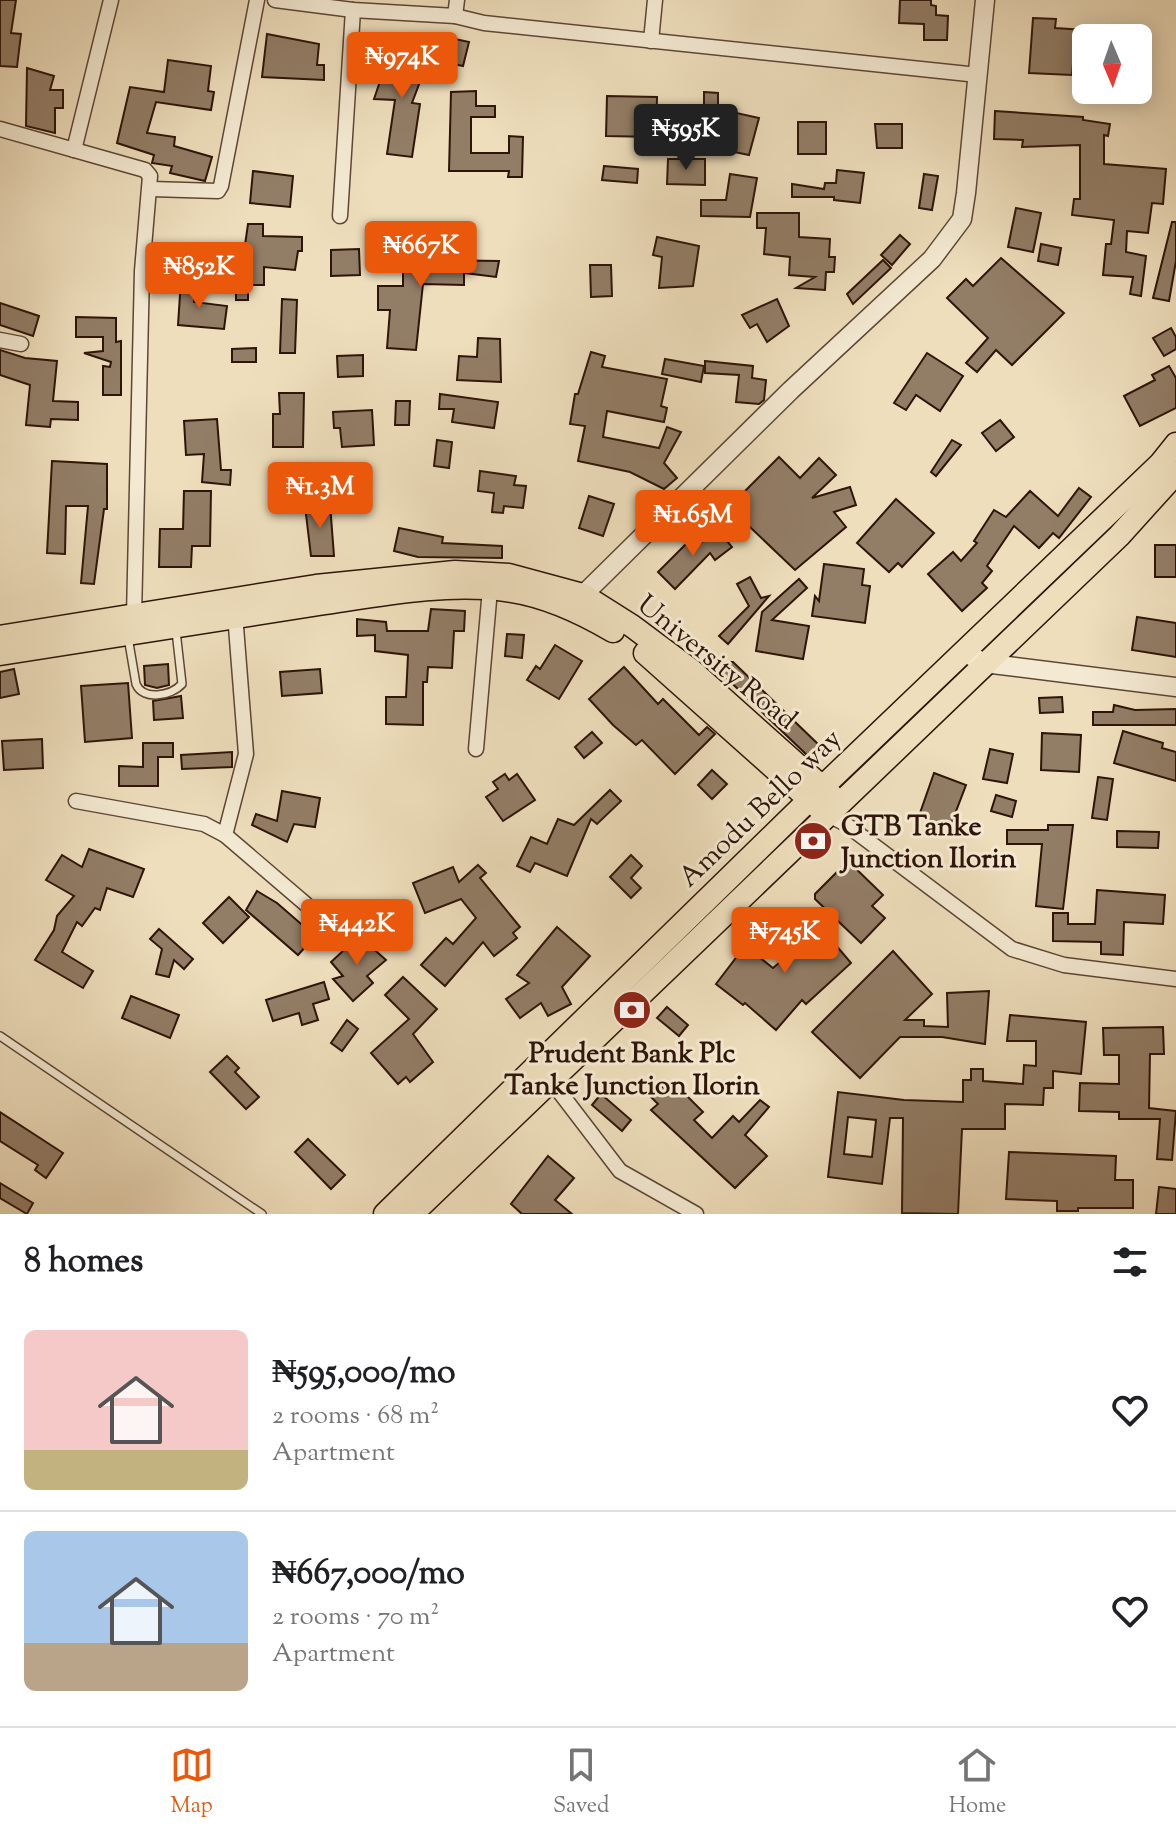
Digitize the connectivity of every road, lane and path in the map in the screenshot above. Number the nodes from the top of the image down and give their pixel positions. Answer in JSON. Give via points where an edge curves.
{"nodes":[{"id":1,"x":111,"y":0,"type":"edge"},
{"id":2,"x":257,"y":0,"type":"edge"},
{"id":3,"x":275,"y":0,"type":"edge"},
{"id":4,"x":457,"y":0,"type":"edge"},
{"id":5,"x":655,"y":0,"type":"edge"},
{"id":6,"x":985,"y":0,"type":"edge"},
{"id":7,"x":353,"y":10,"type":"junction"},
{"id":8,"x":455,"y":16,"type":"junction"},
{"id":9,"x":651,"y":41,"type":"junction"},
{"id":10,"x":978,"y":75,"type":"junction"},
{"id":11,"x":0,"y":129,"type":"edge"},
{"id":12,"x":74,"y":150,"type":"junction"},
{"id":13,"x":151,"y":189,"type":"junction"},
{"id":14,"x":340,"y":216,"type":"dead end"},
{"id":15,"x":0,"y":340,"type":"edge"},
{"id":16,"x":21,"y":344,"type":"dead end"},
{"id":17,"x":1176,"y":444,"type":"edge"},
{"id":18,"x":1176,"y":473,"type":"edge"},
{"id":19,"x":490,"y":589,"type":"junction"},
{"id":20,"x":583,"y":595,"type":"junction"},
{"id":21,"x":235,"y":614,"type":"junction"},
{"id":22,"x":129,"y":622,"type":"junction"},
{"id":23,"x":175,"y":625,"type":"junction"},
{"id":24,"x":0,"y":637,"type":"edge"},
{"id":25,"x":0,"y":654,"type":"edge"},
{"id":26,"x":974,"y":657,"type":"junction"},
{"id":27,"x":1176,"y":687,"type":"edge"},
{"id":28,"x":476,"y":749,"type":"dead end"},
{"id":29,"x":76,"y":801,"type":"dead end"},
{"id":30,"x":828,"y":805,"type":"junction"},
{"id":31,"x":225,"y":835,"type":"junction"},
{"id":32,"x":322,"y":918,"type":"dead end"},
{"id":33,"x":1176,"y":979,"type":"edge"},
{"id":34,"x":0,"y":1036,"type":"edge"},
{"id":35,"x":552,"y":1082,"type":"junction"},
{"id":36,"x":262,"y":1214,"type":"edge"},
{"id":37,"x":385,"y":1214,"type":"edge"},
{"id":38,"x":412,"y":1214,"type":"edge"},
{"id":39,"x":696,"y":1214,"type":"edge"}],
"edges":[{"from":1,"to":12,"type":"street"},
{"from":2,"to":13,"type":"street","via":[[221,186],[218,191]]},
{"from":3,"to":7,"type":"street"},
{"from":4,"to":8,"type":"street"},
{"from":5,"to":9,"type":"street"},
{"from":6,"to":10,"type":"street"},
{"from":7,"to":8,"type":"street"},
{"from":7,"to":14,"type":"street"},
{"from":8,"to":9,"type":"street"},
{"from":9,"to":10,"type":"street"},
{"from":10,"to":20,"type":"street","via":[[962,219],[951,235],[896,295],[791,390]]},
{"from":11,"to":12,"type":"street"},
{"from":12,"to":13,"type":"street","via":[[145,170]]},
{"from":13,"to":22,"type":"street","via":[[142,271]]},
{"from":15,"to":16,"type":"street"},
{"from":17,"to":26,"type":"main road","name":"Amodu Bello way"},
{"from":18,"to":26,"type":"main road","name":"Amodu Bello way","via":[[1119,536]]},
{"from":19,"to":21,"type":"main road","name":"University Road","via":[[376,594]]},
{"from":19,"to":28,"type":"street"},
{"from":19,"to":30,"type":"main road","name":"University Road","via":[[557,604],[634,644]]},
{"from":20,"to":22,"type":"main road","name":"University Road","via":[[509,575],[455,572],[288,589]]},
{"from":20,"to":30,"type":"main road","name":"University Road","via":[[691,670]]},
{"from":21,"to":23,"type":"main road","name":"University Road"},
{"from":21,"to":31,"type":"street","via":[[246,754]]},
{"from":22,"to":23,"type":"main road","name":"University Road"},
{"from":22,"to":23,"type":"lane","via":[[139,690],[149,695],[173,691],[183,678]]},
{"from":22,"to":24,"type":"main road","name":"University Road"},
{"from":22,"to":25,"type":"main road","name":"University Road"},
{"from":26,"to":27,"type":"street"},
{"from":26,"to":30,"type":"main road","name":"Amodu Bello way"},
{"from":29,"to":31,"type":"street","via":[[195,820]]},
{"from":30,"to":33,"type":"street","via":[[1012,949],[1064,965]]},
{"from":30,"to":35,"type":"main road","name":"Amodu Bello way"},
{"from":30,"to":37,"type":"main road","name":"Amodu Bello way"},
{"from":31,"to":32,"type":"street"},
{"from":34,"to":36,"type":"lane"},
{"from":35,"to":38,"type":"main road","name":"Amodu Bello way"},
{"from":35,"to":39,"type":"street","via":[[620,1171]]}]}
